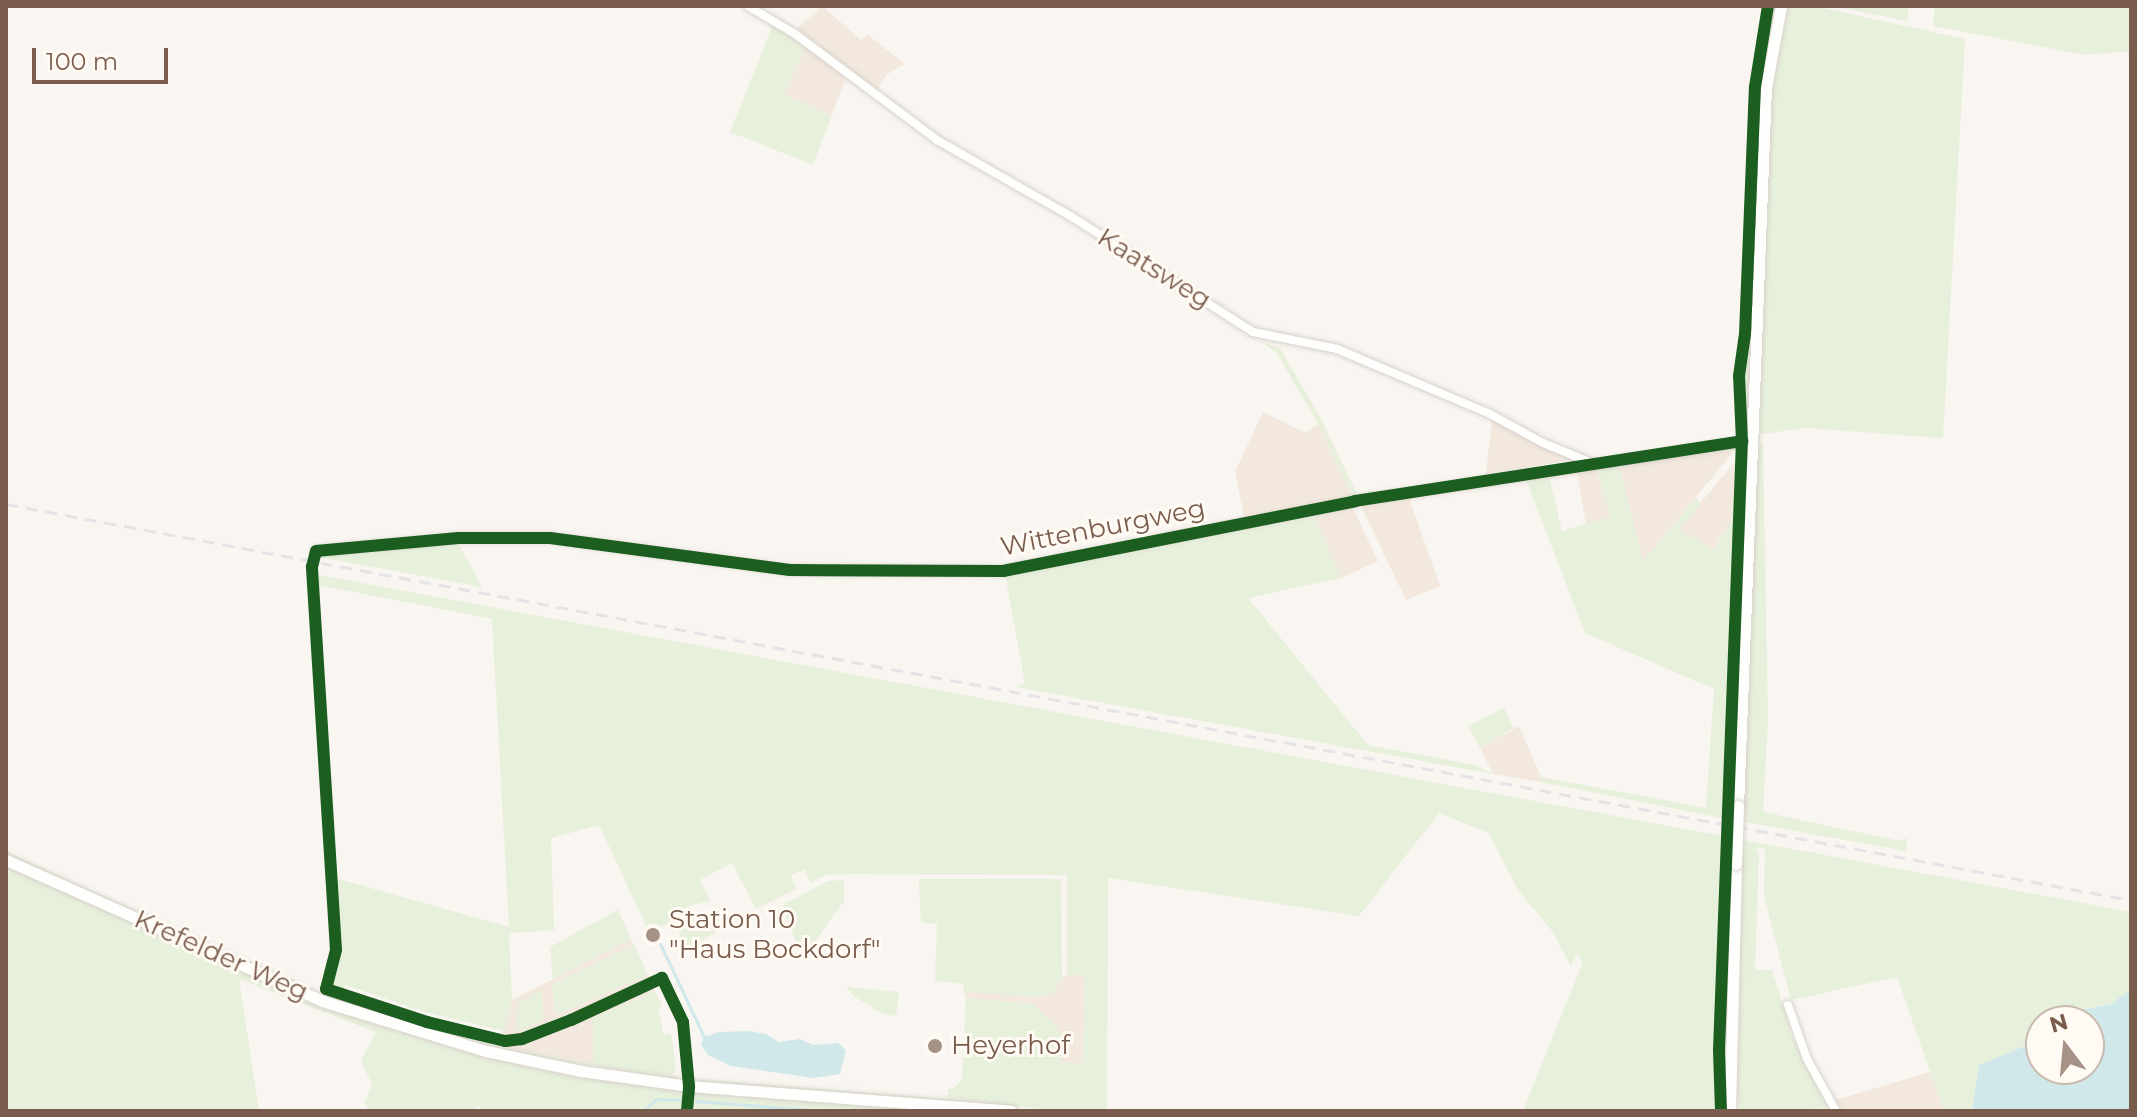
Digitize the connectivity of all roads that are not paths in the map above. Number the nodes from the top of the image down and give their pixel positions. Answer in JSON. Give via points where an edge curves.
{"nodes":[{"id":1,"x":748,"y":6,"type":"edge"},
{"id":2,"x":1781,"y":6,"type":"edge"},
{"id":3,"x":1750,"y":439,"type":"junction"},
{"id":4,"x":1593,"y":463,"type":"junction"},
{"id":5,"x":316,"y":551,"type":"dead end"},
{"id":6,"x":6,"y":860,"type":"edge"},
{"id":7,"x":1788,"y":1005,"type":"dead end"},
{"id":8,"x":1731,"y":1077,"type":"junction"},
{"id":9,"x":1011,"y":1111,"type":"edge"},
{"id":10,"x":1730,"y":1111,"type":"edge"},
{"id":11,"x":1737,"y":1111,"type":"edge"},
{"id":12,"x":1836,"y":1111,"type":"edge"}],
"edges":[{"from":1,"to":4,"type":"street","name":"Kaatsweg","via":[[795,34],[937,140],[1072,217],[1253,332],[1337,349]]},
{"from":2,"to":3,"type":"street","via":[[1766,88]]},
{"from":3,"to":4,"type":"street","name":"Wittenburgweg"},
{"from":3,"to":8,"type":"street","bridge":true},
{"from":4,"to":5,"type":"street","name":"Wittenburgweg","via":[[1355,501],[1003,571],[790,570],[550,538],[458,538]]},
{"from":6,"to":9,"type":"street","name":"Krefelder Weg","via":[[322,1001],[486,1051],[689,1086]]},
{"from":7,"to":12,"type":"street","via":[[1807,1059]]},
{"from":8,"to":10,"type":"street"},
{"from":8,"to":11,"type":"street"}]}
